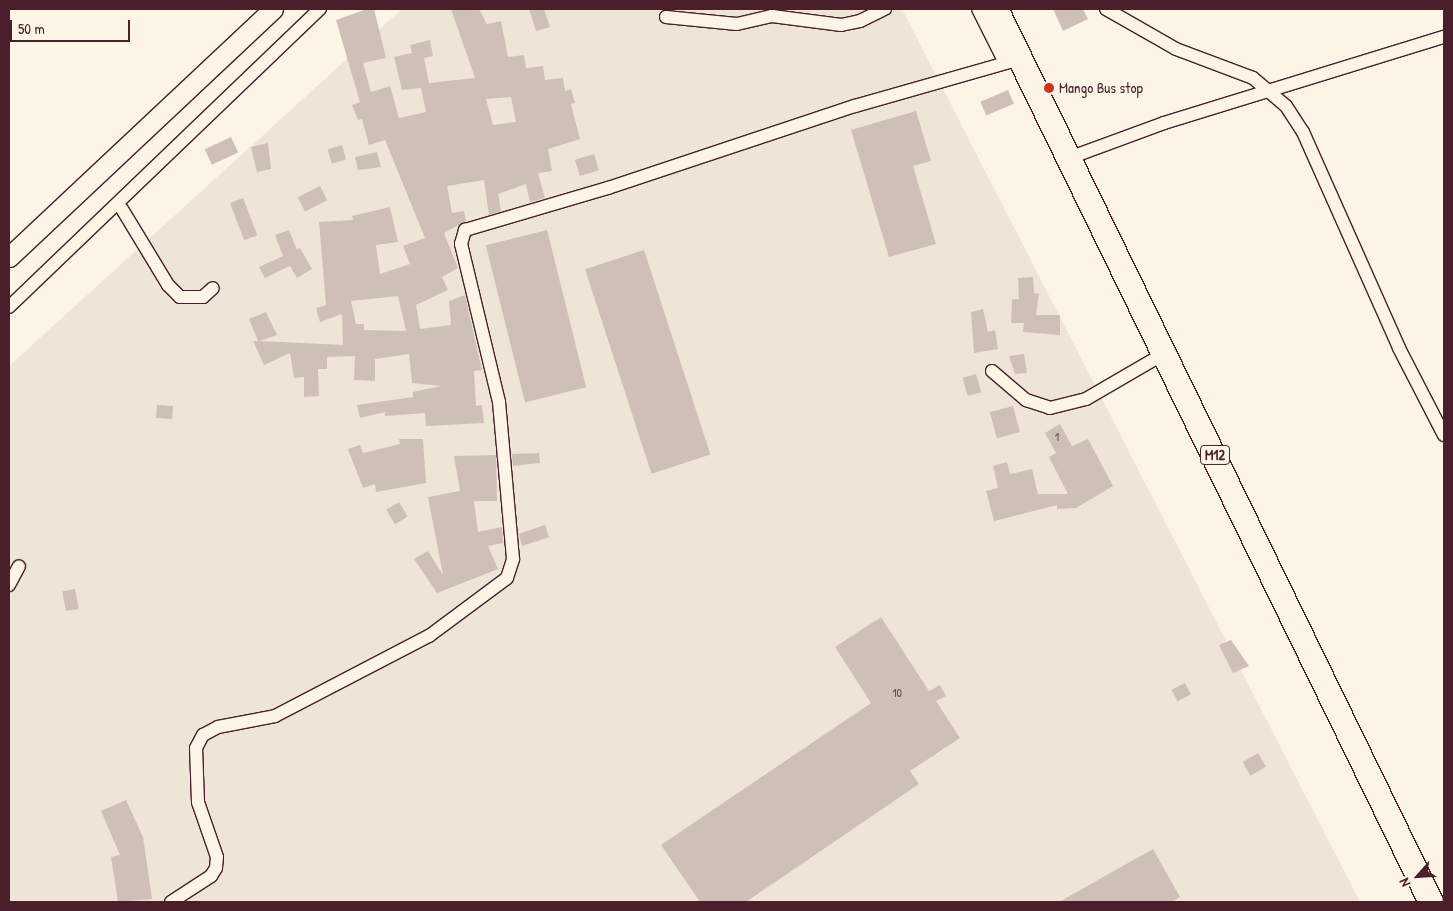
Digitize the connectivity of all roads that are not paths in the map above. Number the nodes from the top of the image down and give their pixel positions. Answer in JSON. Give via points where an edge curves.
{"nodes":[{"id":1,"x":273,"y":9,"type":"edge"},
{"id":2,"x":320,"y":9,"type":"edge"},
{"id":3,"x":885,"y":9,"type":"edge"},
{"id":4,"x":978,"y":9,"type":"edge"},
{"id":5,"x":996,"y":9,"type":"edge"},
{"id":6,"x":1106,"y":9,"type":"edge"},
{"id":7,"x":666,"y":16,"type":"dead end"},
{"id":8,"x":1444,"y":37,"type":"edge"},
{"id":9,"x":1013,"y":61,"type":"junction"},
{"id":10,"x":1269,"y":90,"type":"junction"},
{"id":11,"x":1069,"y":158,"type":"junction"},
{"id":12,"x":122,"y":209,"type":"dead end"},
{"id":13,"x":9,"y":257,"type":"edge"},
{"id":14,"x":213,"y":288,"type":"dead end"},
{"id":15,"x":9,"y":307,"type":"edge"},
{"id":16,"x":1165,"y":352,"type":"junction"},
{"id":17,"x":992,"y":371,"type":"dead end"},
{"id":18,"x":1444,"y":435,"type":"edge"},
{"id":19,"x":20,"y":566,"type":"dead end"},
{"id":20,"x":9,"y":585,"type":"edge"},
{"id":21,"x":171,"y":902,"type":"edge"},
{"id":22,"x":1431,"y":902,"type":"edge"}],
"edges":[{"from":1,"to":13,"type":"main road"},
{"from":2,"to":15,"type":"street"},
{"from":3,"to":7,"type":"street","via":[[860,22],[841,25],[772,16],[736,24]]},
{"from":4,"to":9,"type":"street"},
{"from":5,"to":9,"type":"highway","number":"M12"},
{"from":6,"to":10,"type":"street","via":[[1176,49],[1254,78]]},
{"from":8,"to":10,"type":"street"},
{"from":9,"to":11,"type":"highway","number":"M12"},
{"from":9,"to":21,"type":"street","via":[[855,106],[608,188],[465,230],[461,244],[500,402],[513,559],[507,578],[429,636],[275,716],[218,727],[203,735],[196,748],[198,792],[216,868],[211,876]]},
{"from":10,"to":11,"type":"street"},
{"from":10,"to":18,"type":"street","via":[[1303,132],[1399,348]]},
{"from":11,"to":16,"type":"highway","number":"M12"},
{"from":12,"to":14,"type":"street","via":[[168,285],[180,298],[203,297]]},
{"from":16,"to":17,"type":"street","via":[[1086,398],[1050,408],[1026,400]]},
{"from":16,"to":22,"type":"highway","number":"M12"},
{"from":19,"to":20,"type":"street"}]}
